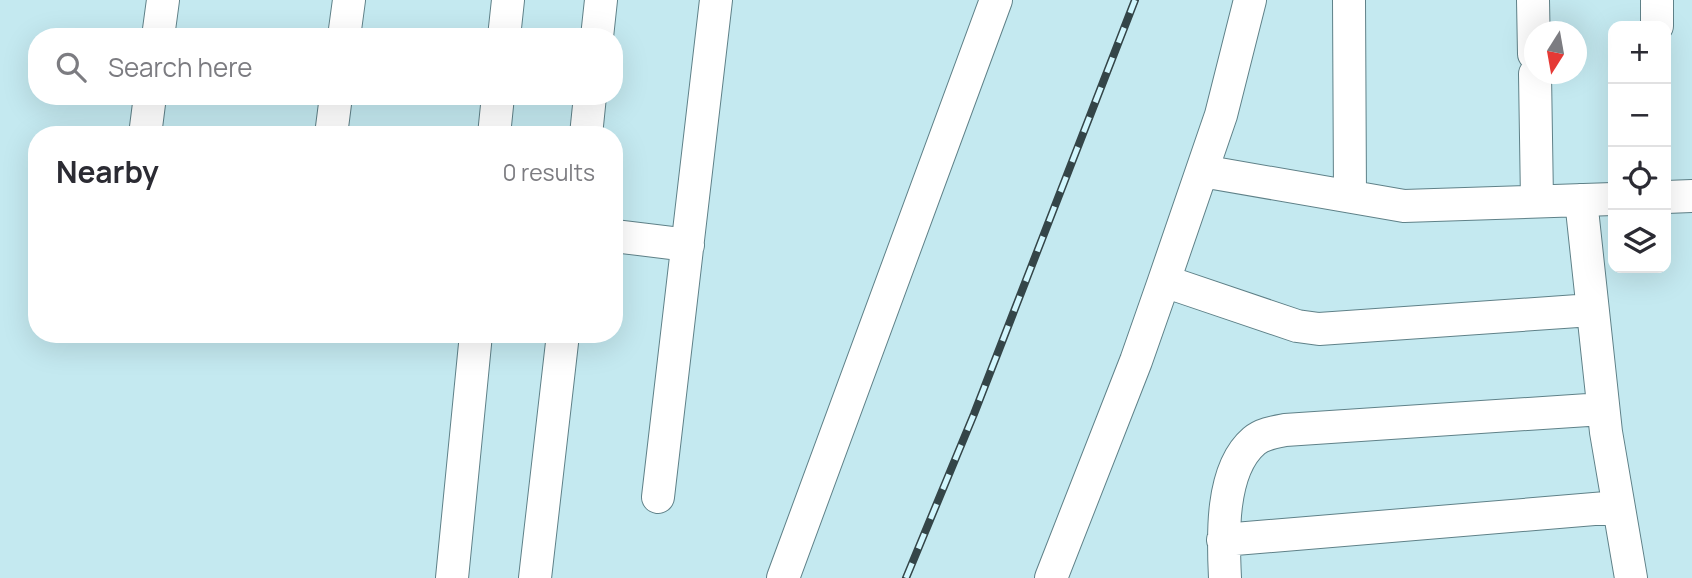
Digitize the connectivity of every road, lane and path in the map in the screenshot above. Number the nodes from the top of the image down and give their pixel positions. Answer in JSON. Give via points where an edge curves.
{"nodes":[{"id":1,"x":163,"y":0,"type":"edge"},
{"id":2,"x":349,"y":0,"type":"edge"},
{"id":3,"x":508,"y":0,"type":"edge"},
{"id":4,"x":601,"y":0,"type":"edge"},
{"id":5,"x":716,"y":0,"type":"edge"},
{"id":6,"x":996,"y":0,"type":"edge"},
{"id":7,"x":1251,"y":0,"type":"edge"},
{"id":8,"x":1349,"y":0,"type":"edge"},
{"id":9,"x":1534,"y":0,"type":"edge"},
{"id":10,"x":1657,"y":0,"type":"edge"},
{"id":11,"x":1534,"y":21,"type":"edge"},
{"id":12,"x":1657,"y":21,"type":"edge"},
{"id":13,"x":159,"y":28,"type":"edge"},
{"id":14,"x":345,"y":28,"type":"edge"},
{"id":15,"x":505,"y":28,"type":"edge"},
{"id":16,"x":598,"y":28,"type":"edge"},
{"id":17,"x":1535,"y":84,"type":"edge"},
{"id":18,"x":149,"y":105,"type":"edge"},
{"id":19,"x":335,"y":105,"type":"edge"},
{"id":20,"x":497,"y":105,"type":"edge"},
{"id":21,"x":589,"y":105,"type":"edge"},
{"id":22,"x":146,"y":126,"type":"edge"},
{"id":23,"x":332,"y":126,"type":"edge"},
{"id":24,"x":495,"y":126,"type":"edge"},
{"id":25,"x":587,"y":126,"type":"edge"},
{"id":26,"x":1202,"y":171,"type":"junction"},
{"id":27,"x":1350,"y":195,"type":"junction"},
{"id":28,"x":1671,"y":197,"type":"edge"},
{"id":29,"x":1692,"y":197,"type":"edge"},
{"id":30,"x":1608,"y":199,"type":"edge"},
{"id":31,"x":1581,"y":200,"type":"junction"},
{"id":32,"x":1537,"y":201,"type":"junction"},
{"id":33,"x":623,"y":237,"type":"edge"},
{"id":34,"x":688,"y":245,"type":"junction"},
{"id":35,"x":1164,"y":281,"type":"junction"},
{"id":36,"x":1592,"y":310,"type":"junction"},
{"id":37,"x":475,"y":343,"type":"edge"},
{"id":38,"x":562,"y":343,"type":"edge"},
{"id":39,"x":1603,"y":410,"type":"junction"},
{"id":40,"x":658,"y":497,"type":"dead end"},
{"id":41,"x":1618,"y":507,"type":"junction"},
{"id":42,"x":1223,"y":540,"type":"junction"},
{"id":43,"x":452,"y":578,"type":"edge"},
{"id":44,"x":535,"y":578,"type":"edge"},
{"id":45,"x":783,"y":578,"type":"edge"},
{"id":46,"x":1051,"y":578,"type":"edge"},
{"id":47,"x":1225,"y":578,"type":"edge"},
{"id":48,"x":1631,"y":578,"type":"edge"}],
"edges":[{"from":1,"to":13,"type":"street"},
{"from":2,"to":14,"type":"street"},
{"from":3,"to":15,"type":"street"},
{"from":4,"to":16,"type":"street"},
{"from":5,"to":34,"type":"street"},
{"from":6,"to":45,"type":"street"},
{"from":7,"to":26,"type":"street"},
{"from":8,"to":27,"type":"street"},
{"from":9,"to":11,"type":"street"},
{"from":10,"to":12,"type":"street"},
{"from":17,"to":32,"type":"street"},
{"from":18,"to":22,"type":"street"},
{"from":19,"to":23,"type":"street"},
{"from":20,"to":24,"type":"street"},
{"from":21,"to":25,"type":"street"},
{"from":26,"to":27,"type":"street"},
{"from":26,"to":35,"type":"street"},
{"from":27,"to":32,"type":"street","via":[[1404,206]]},
{"from":28,"to":29,"type":"street"},
{"from":30,"to":31,"type":"street"},
{"from":31,"to":32,"type":"street"},
{"from":31,"to":36,"type":"street"},
{"from":33,"to":34,"type":"street"},
{"from":34,"to":40,"type":"street"},
{"from":35,"to":36,"type":"street","via":[[1297,326],[1319,329]]},
{"from":35,"to":46,"type":"street"},
{"from":36,"to":39,"type":"street"},
{"from":37,"to":43,"type":"street"},
{"from":38,"to":44,"type":"street"},
{"from":39,"to":41,"type":"street"},
{"from":39,"to":42,"type":"street","via":[[1268,433],[1254,440],[1236,467]]},
{"from":41,"to":42,"type":"street"},
{"from":41,"to":48,"type":"street"},
{"from":42,"to":47,"type":"street"}]}
